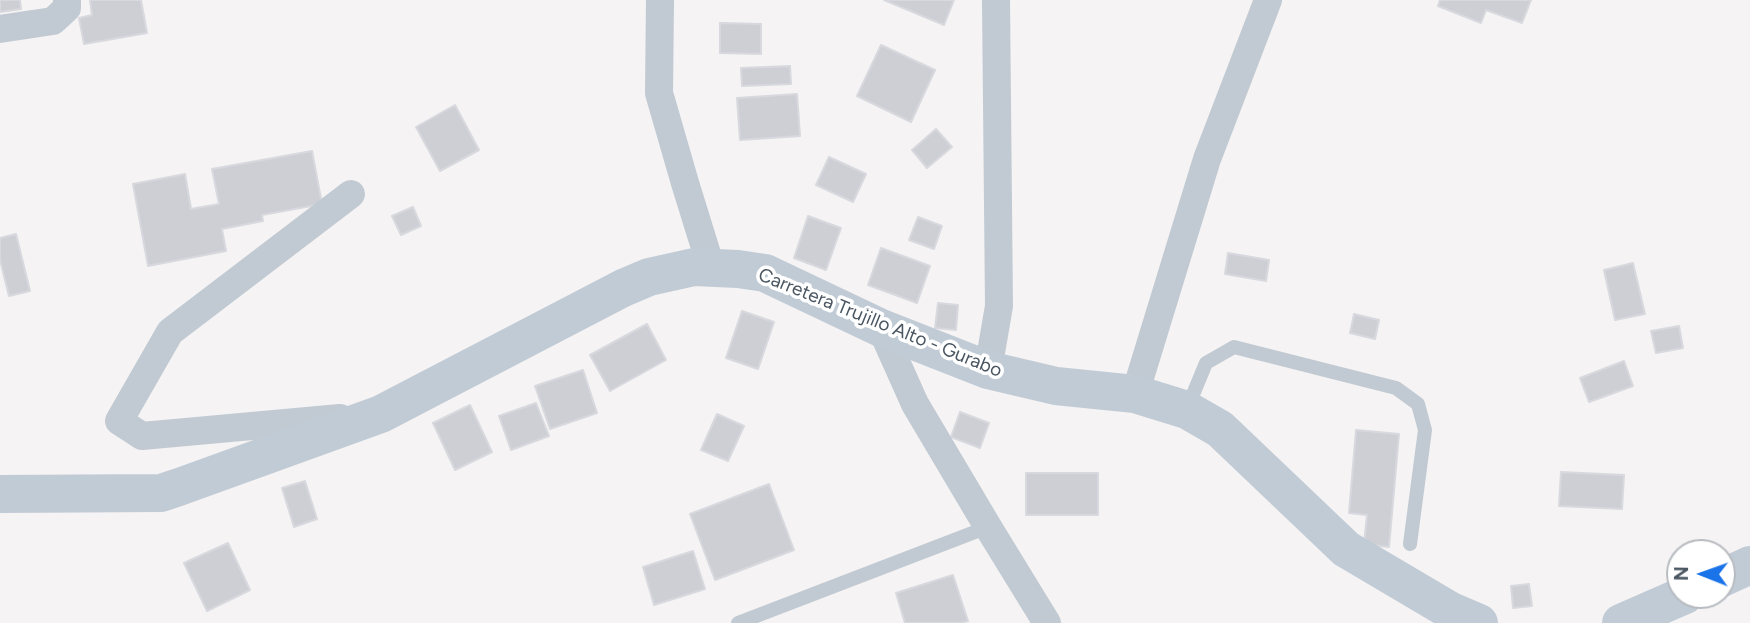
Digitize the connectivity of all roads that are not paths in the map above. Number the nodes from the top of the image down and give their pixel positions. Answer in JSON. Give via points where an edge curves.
{"nodes":[{"id":1,"x":67,"y":0,"type":"edge"},
{"id":2,"x":660,"y":0,"type":"edge"},
{"id":3,"x":996,"y":0,"type":"edge"},
{"id":4,"x":1268,"y":0,"type":"edge"},
{"id":5,"x":0,"y":29,"type":"edge"},
{"id":6,"x":351,"y":194,"type":"dead end"},
{"id":7,"x":711,"y":267,"type":"junction"},
{"id":8,"x":881,"y":328,"type":"junction"},
{"id":9,"x":988,"y":370,"type":"junction"},
{"id":10,"x":1135,"y":394,"type":"junction"},
{"id":11,"x":1187,"y":410,"type":"junction"},
{"id":12,"x":381,"y":414,"type":"junction"},
{"id":13,"x":0,"y":494,"type":"edge"},
{"id":14,"x":988,"y":527,"type":"junction"},
{"id":15,"x":1410,"y":544,"type":"dead end"},
{"id":16,"x":1666,"y":603,"type":"edge"},
{"id":17,"x":738,"y":622,"type":"edge"},
{"id":18,"x":1047,"y":623,"type":"edge"},
{"id":19,"x":1479,"y":623,"type":"edge"},
{"id":20,"x":1621,"y":623,"type":"edge"}],
"edges":[{"from":1,"to":5,"type":"street","via":[[67,8],[53,21]]},
{"from":2,"to":7,"type":"street","via":[[659,93]]},
{"from":3,"to":9,"type":"street","via":[[999,306]]},
{"from":4,"to":10,"type":"street","via":[[1207,159]]},
{"from":6,"to":12,"type":"street","via":[[170,332],[119,421],[142,436]]},
{"from":7,"to":8,"type":"main road","name":"Carretera Trujillo Alto - Gurabo","via":[[765,273]]},
{"from":7,"to":12,"type":"main road","name":"Carretera Trujillo Alto - Gurabo","via":[[649,277],[623,288]]},
{"from":8,"to":9,"type":"main road","name":"Carretera Trujillo Alto - Gurabo"},
{"from":8,"to":14,"type":"street","via":[[917,407]]},
{"from":9,"to":10,"type":"main road","name":"Carretera Trujillo Alto - Gurabo","via":[[1056,386]]},
{"from":10,"to":11,"type":"main road","name":"Carretera Trujillo Alto - Gurabo"},
{"from":11,"to":15,"type":"lane","via":[[1206,363],[1234,347],[1396,388],[1418,404],[1425,430]]},
{"from":11,"to":19,"type":"main road","name":"Carretera Trujillo Alto - Gurabo","via":[[1220,429],[1358,558]]},
{"from":12,"to":13,"type":"main road","name":"Carretera Trujillo Alto - Gurabo","via":[[161,493]]},
{"from":14,"to":17,"type":"lane"},
{"from":14,"to":18,"type":"street"},
{"from":16,"to":20,"type":"main road"}]}
